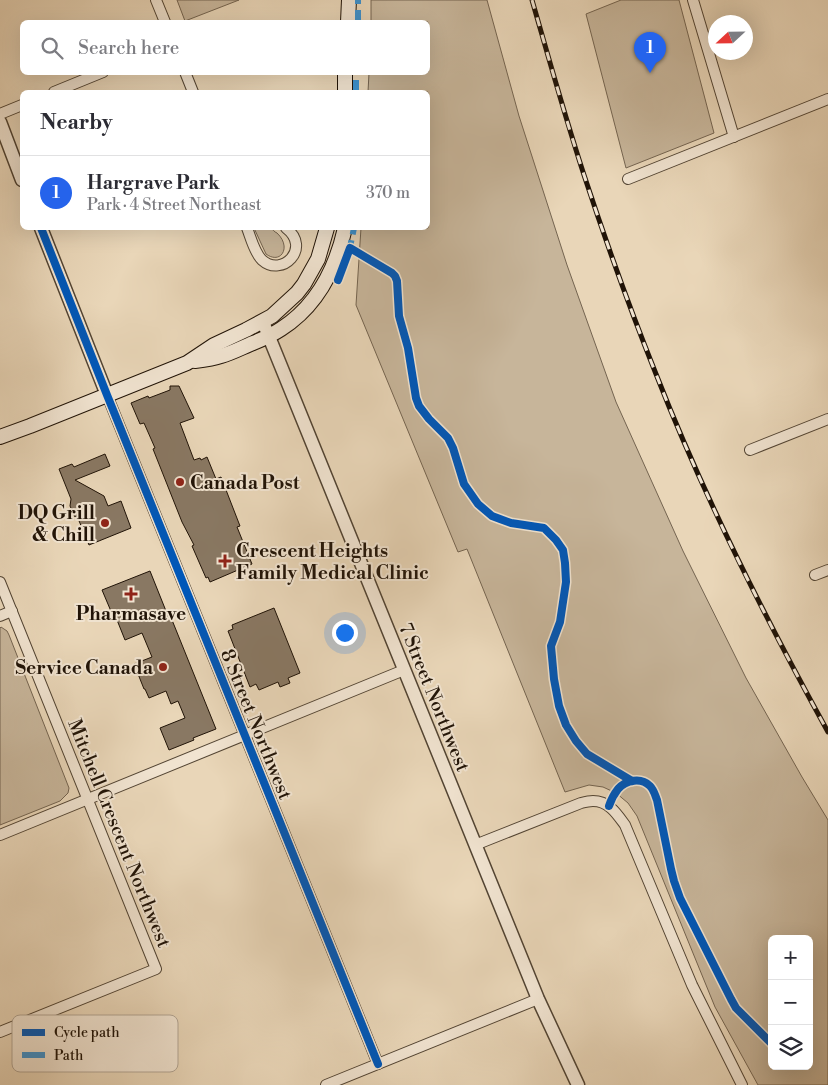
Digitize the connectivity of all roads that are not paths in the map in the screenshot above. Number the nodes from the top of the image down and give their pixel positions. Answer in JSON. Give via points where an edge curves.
{"nodes":[{"id":1,"x":156,"y":0,"type":"edge"},
{"id":2,"x":349,"y":0,"type":"edge"},
{"id":3,"x":693,"y":0,"type":"edge"},
{"id":4,"x":164,"y":20,"type":"edge"},
{"id":5,"x":348,"y":20,"type":"edge"},
{"id":6,"x":96,"y":75,"type":"edge"},
{"id":7,"x":186,"y":75,"type":"edge"},
{"id":8,"x":346,"y":75,"type":"edge"},
{"id":9,"x":59,"y":90,"type":"edge"},
{"id":10,"x":192,"y":90,"type":"edge"},
{"id":11,"x":344,"y":90,"type":"edge"},
{"id":12,"x":828,"y":99,"type":"edge"},
{"id":13,"x":20,"y":106,"type":"edge"},
{"id":14,"x":0,"y":114,"type":"edge"},
{"id":15,"x":0,"y":122,"type":"edge"},
{"id":16,"x":734,"y":137,"type":"junction"},
{"id":17,"x":20,"y":175,"type":"edge"},
{"id":18,"x":628,"y":179,"type":"dead end"},
{"id":19,"x":42,"y":230,"type":"edge"},
{"id":20,"x":248,"y":230,"type":"edge"},
{"id":21,"x":288,"y":230,"type":"edge"},
{"id":22,"x":326,"y":230,"type":"edge"},
{"id":23,"x":345,"y":230,"type":"edge"},
{"id":24,"x":263,"y":322,"type":"junction"},
{"id":25,"x":268,"y":336,"type":"junction"},
{"id":26,"x":187,"y":363,"type":"junction"},
{"id":27,"x":107,"y":396,"type":"junction"},
{"id":28,"x":828,"y":419,"type":"edge"},
{"id":29,"x":0,"y":437,"type":"edge"},
{"id":30,"x":750,"y":450,"type":"dead end"},
{"id":31,"x":828,"y":570,"type":"edge"},
{"id":32,"x":815,"y":575,"type":"dead end"},
{"id":33,"x":0,"y":582,"type":"edge"},
{"id":34,"x":12,"y":611,"type":"junction"},
{"id":35,"x":0,"y":616,"type":"edge"},
{"id":36,"x":404,"y":670,"type":"junction"},
{"id":37,"x":245,"y":736,"type":"junction"},
{"id":38,"x":88,"y":800,"type":"junction"},
{"id":39,"x":0,"y":835,"type":"edge"},
{"id":40,"x":475,"y":844,"type":"junction"},
{"id":41,"x":538,"y":999,"type":"junction"},
{"id":42,"x":42,"y":1015,"type":"edge"},
{"id":43,"x":12,"y":1027,"type":"edge"},
{"id":44,"x":0,"y":1032,"type":"edge"},
{"id":45,"x":378,"y":1064,"type":"junction"},
{"id":46,"x":326,"y":1085,"type":"edge"},
{"id":47,"x":578,"y":1085,"type":"edge"},
{"id":48,"x":742,"y":1085,"type":"edge"}],
"edges":[{"from":1,"to":4,"type":"street"},
{"from":2,"to":5,"type":"main road"},
{"from":3,"to":16,"type":"street"},
{"from":6,"to":9,"type":"street"},
{"from":7,"to":10,"type":"street"},
{"from":8,"to":11,"type":"main road"},
{"from":12,"to":16,"type":"street"},
{"from":13,"to":14,"type":"street"},
{"from":15,"to":17,"type":"street"},
{"from":16,"to":18,"type":"street"},
{"from":19,"to":27,"type":"street"},
{"from":20,"to":21,"type":"street","via":[[261,259],[272,265],[285,263],[294,255],[296,243]]},
{"from":22,"to":24,"type":"main road","via":[[312,272],[297,294]]},
{"from":23,"to":25,"type":"main road","via":[[339,253],[324,285],[300,314]]},
{"from":24,"to":25,"type":"street","name":"7 Street Northwest"},
{"from":24,"to":26,"type":"main road","via":[[214,345]]},
{"from":25,"to":26,"type":"main road","via":[[222,356]]},
{"from":25,"to":36,"type":"street","name":"7 Street Northwest"},
{"from":26,"to":27,"type":"main road"},
{"from":27,"to":29,"type":"main road"},
{"from":27,"to":37,"type":"street","name":"8 Street Northwest"},
{"from":28,"to":30,"type":"street"},
{"from":31,"to":32,"type":"street"},
{"from":33,"to":34,"type":"street","name":"Mitchell Crescent Northwest"},
{"from":34,"to":35,"type":"street"},
{"from":34,"to":38,"type":"street","name":"Mitchell Crescent Northwest"},
{"from":36,"to":37,"type":"street"},
{"from":36,"to":40,"type":"street","name":"7 Street Northwest"},
{"from":37,"to":38,"type":"street"},
{"from":37,"to":45,"type":"street","name":"8 Street Northwest"},
{"from":38,"to":39,"type":"street"},
{"from":38,"to":42,"type":"street","name":"Mitchell Crescent Northwest","via":[[156,969]]},
{"from":40,"to":41,"type":"street","name":"7 Street Northwest"},
{"from":40,"to":48,"type":"street","via":[[581,803],[605,803],[616,812],[625,825],[692,984]]},
{"from":41,"to":45,"type":"street"},
{"from":41,"to":47,"type":"street","name":"7 Street Northwest"},
{"from":43,"to":44,"type":"street","name":"Mitchell Crescent Northwest"},
{"from":45,"to":46,"type":"street"}]}
